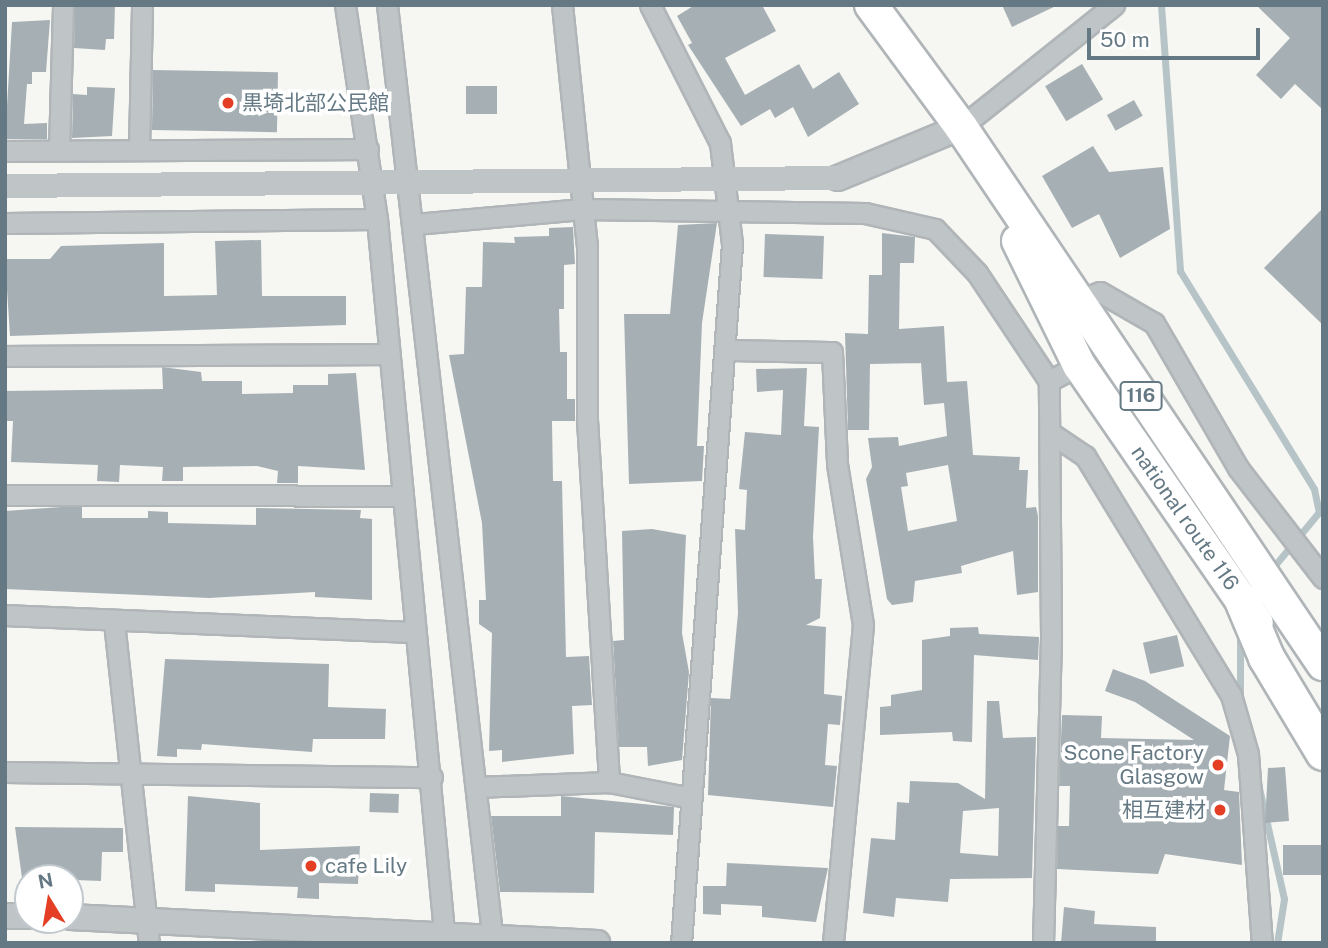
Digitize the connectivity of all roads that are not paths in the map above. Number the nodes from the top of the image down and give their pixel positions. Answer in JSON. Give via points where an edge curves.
{"nodes":[{"id":1,"x":64,"y":5,"type":"edge"},
{"id":2,"x":142,"y":5,"type":"edge"},
{"id":3,"x":345,"y":5,"type":"edge"},
{"id":4,"x":387,"y":5,"type":"edge"},
{"id":5,"x":562,"y":5,"type":"edge"},
{"id":6,"x":650,"y":5,"type":"edge"},
{"id":7,"x":871,"y":5,"type":"edge"},
{"id":8,"x":1114,"y":5,"type":"edge"},
{"id":9,"x":961,"y":127,"type":"junction"},
{"id":10,"x":368,"y":149,"type":"junction"},
{"id":11,"x":59,"y":150,"type":"junction"},
{"id":12,"x":139,"y":150,"type":"junction"},
{"id":13,"x":5,"y":151,"type":"edge"},
{"id":14,"x":5,"y":186,"type":"edge"},
{"id":15,"x":582,"y":209,"type":"junction"},
{"id":16,"x":728,"y":211,"type":"junction"},
{"id":17,"x":377,"y":219,"type":"junction"},
{"id":18,"x":5,"y":223,"type":"edge"},
{"id":19,"x":415,"y":224,"type":"junction"},
{"id":20,"x":1078,"y":300,"type":"junction"},
{"id":21,"x":727,"y":350,"type":"junction"},
{"id":22,"x":389,"y":354,"type":"junction"},
{"id":23,"x":5,"y":356,"type":"edge"},
{"id":24,"x":1079,"y":365,"type":"junction"},
{"id":25,"x":1049,"y":382,"type":"junction"},
{"id":26,"x":1052,"y":434,"type":"junction"},
{"id":27,"x":1188,"y":467,"type":"junction"},
{"id":28,"x":5,"y":495,"type":"edge"},
{"id":29,"x":403,"y":496,"type":"junction"},
{"id":30,"x":1323,"y":578,"type":"edge"},
{"id":31,"x":1243,"y":602,"type":"junction"},
{"id":32,"x":5,"y":615,"type":"edge"},
{"id":33,"x":114,"y":622,"type":"junction"},
{"id":34,"x":1323,"y":625,"type":"edge"},
{"id":35,"x":414,"y":632,"type":"junction"},
{"id":36,"x":1323,"y":664,"type":"edge"},
{"id":37,"x":1323,"y":717,"type":"edge"},
{"id":38,"x":1323,"y":752,"type":"edge"},
{"id":39,"x":5,"y":772,"type":"edge"},
{"id":40,"x":432,"y":777,"type":"junction"},
{"id":41,"x":132,"y":778,"type":"junction"},
{"id":42,"x":609,"y":782,"type":"junction"},
{"id":43,"x":476,"y":787,"type":"junction"},
{"id":44,"x":691,"y":798,"type":"junction"},
{"id":45,"x":84,"y":920,"type":"edge"},
{"id":46,"x":148,"y":931,"type":"edge"},
{"id":47,"x":444,"y":937,"type":"edge"},
{"id":48,"x":493,"y":938,"type":"edge"},
{"id":49,"x":597,"y":943,"type":"edge"},
{"id":50,"x":681,"y":943,"type":"edge"},
{"id":51,"x":833,"y":943,"type":"edge"},
{"id":52,"x":1043,"y":943,"type":"edge"},
{"id":53,"x":1262,"y":943,"type":"edge"}],
"edges":[{"from":1,"to":11,"type":"street"},
{"from":2,"to":12,"type":"street"},
{"from":3,"to":10,"type":"street"},
{"from":4,"to":19,"type":"street"},
{"from":5,"to":15,"type":"street"},
{"from":6,"to":16,"type":"street","via":[[720,143]]},
{"from":7,"to":9,"type":"highway","name":"national route 116","number":"116"},
{"from":8,"to":9,"type":"street"},
{"from":9,"to":14,"type":"street","bridge":true,"via":[[838,178]]},
{"from":9,"to":20,"type":"highway","name":"national route 116","number":"116"},
{"from":9,"to":24,"type":"highway","name":"national route 116","number":"116"},
{"from":10,"to":12,"type":"street"},
{"from":10,"to":17,"type":"street"},
{"from":11,"to":12,"type":"street"},
{"from":11,"to":13,"type":"street"},
{"from":15,"to":16,"type":"street"},
{"from":15,"to":19,"type":"street"},
{"from":15,"to":42,"type":"street","via":[[587,420]]},
{"from":16,"to":21,"type":"street"},
{"from":16,"to":25,"type":"street","via":[[865,213],[935,229],[977,273]]},
{"from":17,"to":18,"type":"street"},
{"from":17,"to":22,"type":"street"},
{"from":19,"to":43,"type":"street"},
{"from":20,"to":27,"type":"highway","name":"national route 116","number":"116"},
{"from":20,"to":30,"type":"street","via":[[1100,292],[1154,323],[1238,468]]},
{"from":21,"to":44,"type":"street"},
{"from":21,"to":51,"type":"street","via":[[832,352],[837,464],[863,625]]},
{"from":22,"to":23,"type":"street"},
{"from":22,"to":29,"type":"street"},
{"from":24,"to":25,"type":"street"},
{"from":24,"to":31,"type":"highway","name":"national route 116","number":"116"},
{"from":25,"to":26,"type":"street"},
{"from":26,"to":52,"type":"street"},
{"from":26,"to":53,"type":"street","via":[[1085,456],[1231,695],[1248,754]]},
{"from":27,"to":34,"type":"highway"},
{"from":27,"to":36,"type":"highway","name":"national route 116","number":"116"},
{"from":28,"to":29,"type":"street"},
{"from":29,"to":35,"type":"street"},
{"from":31,"to":37,"type":"highway","name":"national route 116","number":"116"},
{"from":31,"to":38,"type":"highway","number":"116","via":[[1266,657]]},
{"from":32,"to":33,"type":"street"},
{"from":33,"to":35,"type":"street"},
{"from":33,"to":41,"type":"street"},
{"from":35,"to":40,"type":"street"},
{"from":39,"to":41,"type":"street"},
{"from":40,"to":41,"type":"street"},
{"from":40,"to":47,"type":"street"},
{"from":41,"to":46,"type":"street"},
{"from":42,"to":43,"type":"street"},
{"from":42,"to":44,"type":"street"},
{"from":43,"to":48,"type":"street"},
{"from":44,"to":50,"type":"street"},
{"from":45,"to":46,"type":"street"},
{"from":46,"to":47,"type":"street"},
{"from":47,"to":48,"type":"street"},
{"from":48,"to":49,"type":"street"}]}
